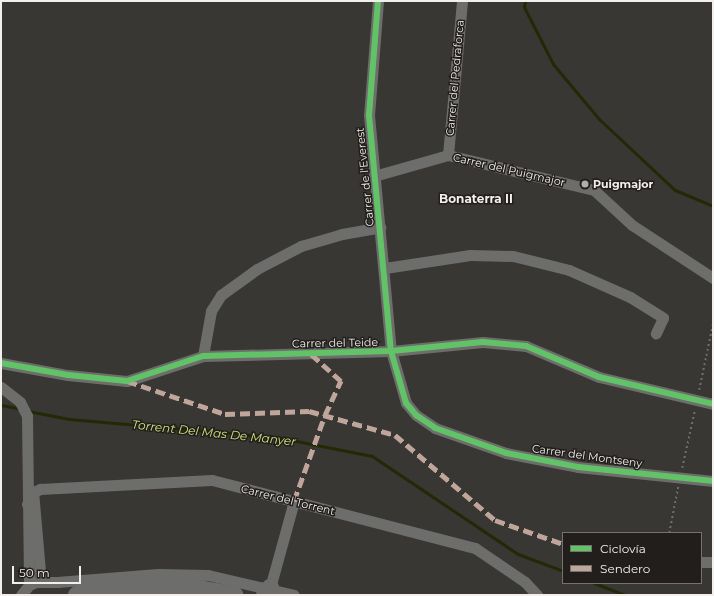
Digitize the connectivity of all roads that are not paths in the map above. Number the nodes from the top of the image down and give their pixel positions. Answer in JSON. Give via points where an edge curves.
{"nodes":[{"id":1,"x":378,"y":1,"type":"edge"},
{"id":2,"x":462,"y":1,"type":"edge"},
{"id":3,"x":448,"y":155,"type":"junction"},
{"id":4,"x":374,"y":176,"type":"junction"},
{"id":5,"x":380,"y":227,"type":"junction"},
{"id":6,"x":385,"y":268,"type":"junction"},
{"id":7,"x":713,"y":278,"type":"edge"},
{"id":8,"x":656,"y":333,"type":"dead end"},
{"id":9,"x":391,"y":351,"type":"junction"},
{"id":10,"x":203,"y":356,"type":"junction"},
{"id":11,"x":1,"y":363,"type":"edge"},
{"id":12,"x":1,"y":388,"type":"edge"},
{"id":13,"x":713,"y":404,"type":"edge"},
{"id":14,"x":713,"y":481,"type":"edge"},
{"id":15,"x":27,"y":482,"type":"junction"},
{"id":16,"x":37,"y":490,"type":"junction"},
{"id":17,"x":294,"y":501,"type":"junction"},
{"id":18,"x":27,"y":504,"type":"junction"},
{"id":19,"x":702,"y":562,"type":"edge"},
{"id":20,"x":713,"y":562,"type":"edge"},
{"id":21,"x":41,"y":582,"type":"junction"},
{"id":22,"x":57,"y":582,"type":"junction"},
{"id":23,"x":29,"y":585,"type":"junction"},
{"id":24,"x":267,"y":592,"type":"edge"},
{"id":25,"x":21,"y":595,"type":"edge"},
{"id":26,"x":35,"y":595,"type":"edge"},
{"id":27,"x":81,"y":595,"type":"edge"},
{"id":28,"x":182,"y":595,"type":"edge"},
{"id":29,"x":206,"y":595,"type":"edge"},
{"id":30,"x":234,"y":595,"type":"edge"},
{"id":31,"x":294,"y":595,"type":"edge"},
{"id":32,"x":537,"y":595,"type":"edge"}],
"edges":[{"from":1,"to":4,"type":"street","name":"Carrer de l'Everest","via":[[369,115]]},
{"from":2,"to":3,"type":"street","name":"Carrer del Pedraforca"},
{"from":3,"to":4,"type":"street","name":"Carrer del Puigmajor"},
{"from":3,"to":7,"type":"street","name":"Carrer del Puigmajor","via":[[594,190],[632,225]]},
{"from":4,"to":5,"type":"street","name":"Carrer de l'Everest"},
{"from":5,"to":6,"type":"street","name":"Carrer de l'Everest"},
{"from":5,"to":10,"type":"street","via":[[342,234],[301,246],[257,269],[221,295],[211,311]]},
{"from":6,"to":8,"type":"street","via":[[470,255],[513,256],[569,270],[630,297],[663,318]]},
{"from":6,"to":9,"type":"street","name":"Carrer de l'Everest"},
{"from":9,"to":10,"type":"street","name":"Carrer del Teide"},
{"from":9,"to":13,"type":"street","name":"Carrer del Teide","via":[[484,342],[526,346],[599,377]]},
{"from":9,"to":14,"type":"street","name":"Carrer del Montseny","via":[[406,403],[416,415],[435,428],[506,453],[578,467]]},
{"from":10,"to":11,"type":"street","name":"Carrer del Teide","via":[[127,381],[68,375]]},
{"from":12,"to":15,"type":"street","via":[[21,403],[27,416]]},
{"from":15,"to":16,"type":"street"},
{"from":15,"to":18,"type":"street"},
{"from":16,"to":17,"type":"street","name":"Carrer del Torrent","via":[[212,480]]},
{"from":16,"to":18,"type":"street"},
{"from":16,"to":21,"type":"street"},
{"from":17,"to":24,"type":"street"},
{"from":17,"to":32,"type":"street","name":"Carrer del Torrent","via":[[475,548],[525,582]]},
{"from":18,"to":23,"type":"street"},
{"from":19,"to":20,"type":"street"},
{"from":21,"to":22,"type":"street"},
{"from":21,"to":23,"type":"street"},
{"from":22,"to":24,"type":"street","via":[[158,574],[208,575]]},
{"from":22,"to":27,"type":"street"},
{"from":23,"to":25,"type":"street"},
{"from":23,"to":26,"type":"street"},
{"from":24,"to":31,"type":"street"},
{"from":27,"to":30,"type":"main road","via":[[167,588],[198,589]]},
{"from":28,"to":29,"type":"main road","via":[[191,592]]}]}
